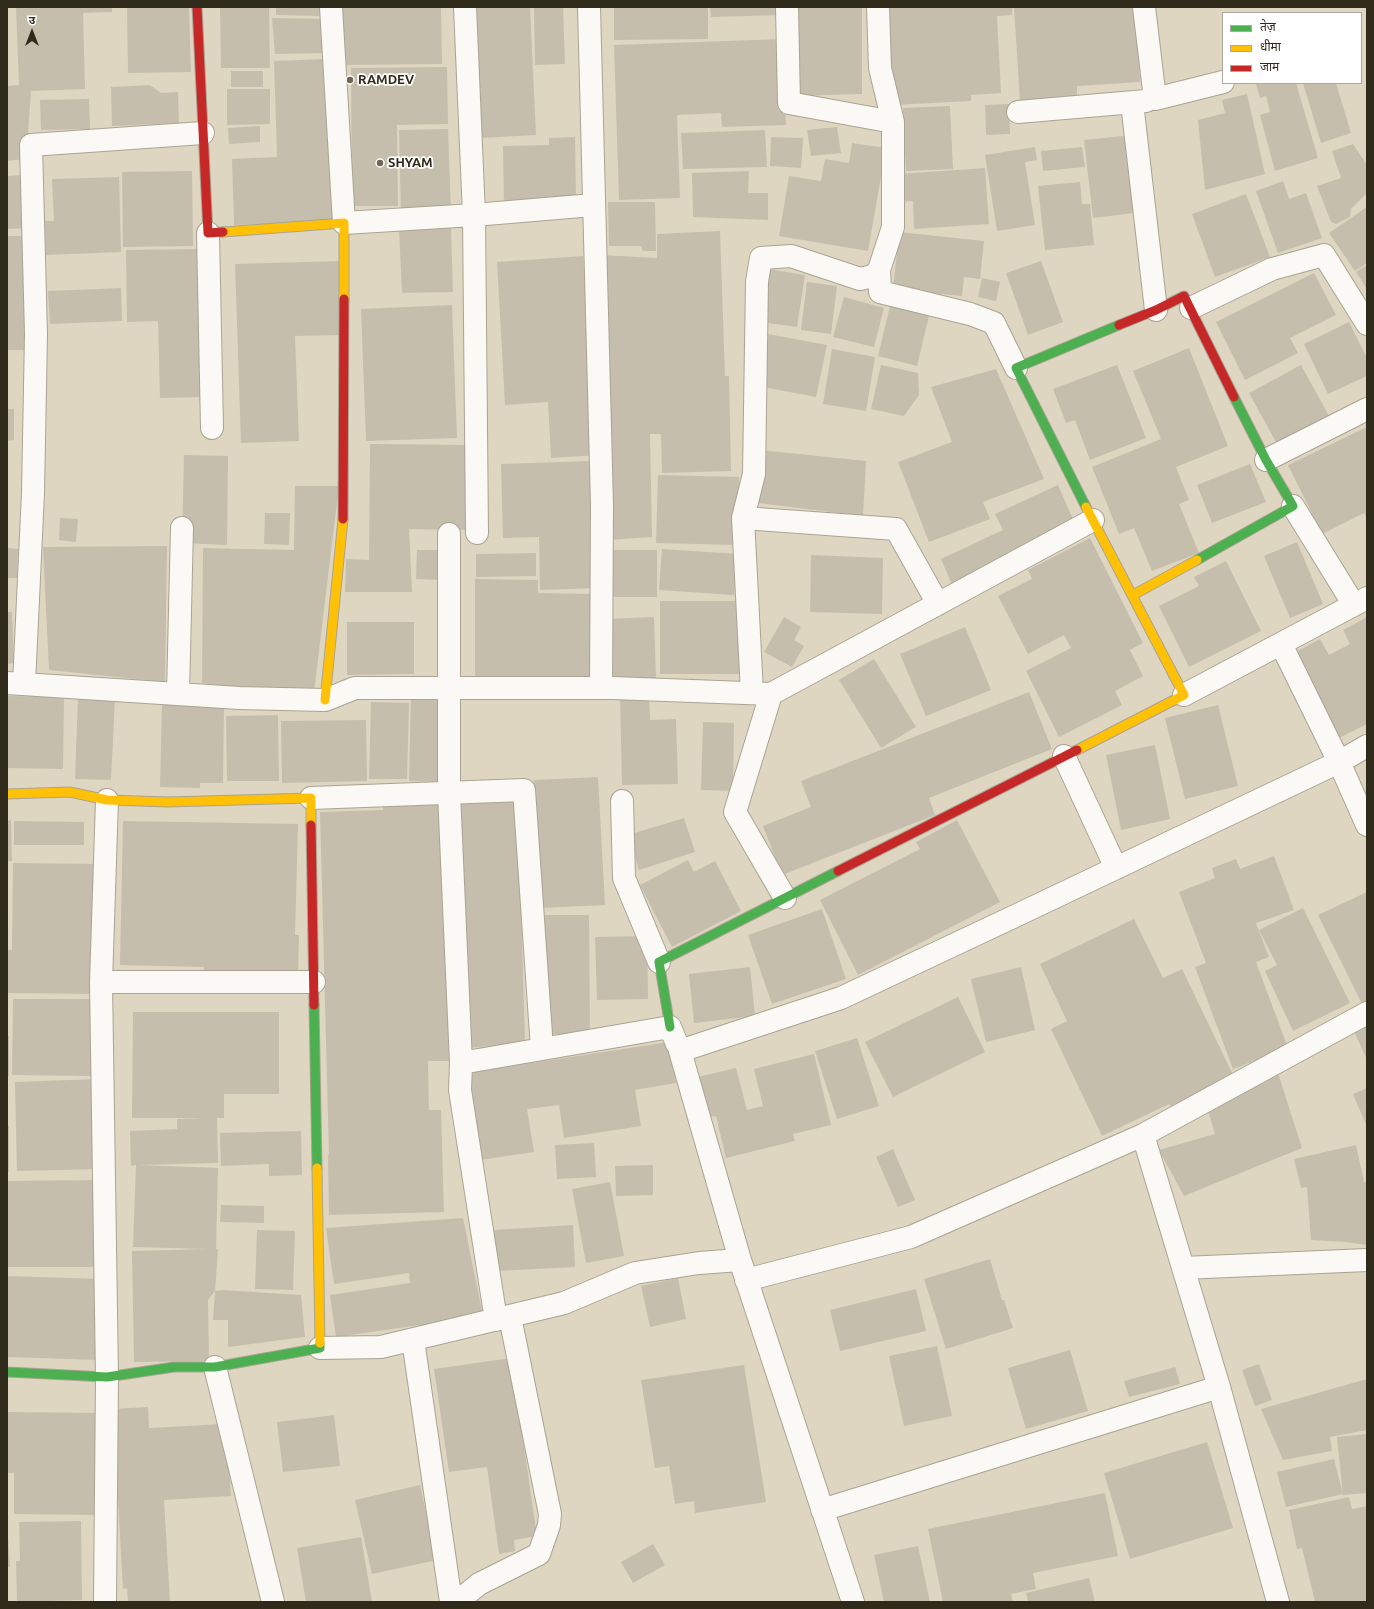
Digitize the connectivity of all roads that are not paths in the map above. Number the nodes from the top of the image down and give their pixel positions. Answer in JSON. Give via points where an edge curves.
{"nodes":[{"id":1,"x":197,"y":7,"type":"edge"},
{"id":2,"x":331,"y":7,"type":"edge"},
{"id":3,"x":466,"y":7,"type":"edge"},
{"id":4,"x":589,"y":7,"type":"edge"},
{"id":5,"x":787,"y":7,"type":"edge"},
{"id":6,"x":878,"y":7,"type":"edge"},
{"id":7,"x":1144,"y":7,"type":"edge"},
{"id":8,"x":1222,"y":82,"type":"edge"},
{"id":9,"x":1155,"y":99,"type":"junction"},
{"id":10,"x":1132,"y":103,"type":"junction"},
{"id":11,"x":1018,"y":112,"type":"dead end"},
{"id":12,"x":893,"y":122,"type":"junction"},
{"id":13,"x":203,"y":133,"type":"junction"},
{"id":14,"x":593,"y":205,"type":"junction"},
{"id":15,"x":474,"y":215,"type":"junction"},
{"id":16,"x":344,"y":223,"type":"junction"},
{"id":17,"x":208,"y":233,"type":"junction"},
{"id":18,"x":879,"y":270,"type":"junction"},
{"id":19,"x":1191,"y":308,"type":"junction"},
{"id":20,"x":1156,"y":310,"type":"junction"},
{"id":21,"x":1367,"y":324,"type":"edge"},
{"id":22,"x":1016,"y":368,"type":"junction"},
{"id":23,"x":1367,"y":409,"type":"edge"},
{"id":24,"x":212,"y":428,"type":"dead end"},
{"id":25,"x":1266,"y":460,"type":"junction"},
{"id":26,"x":1293,"y":506,"type":"junction"},
{"id":27,"x":743,"y":518,"type":"junction"},
{"id":28,"x":1093,"y":520,"type":"junction"},
{"id":29,"x":182,"y":528,"type":"dead end"},
{"id":30,"x":477,"y":533,"type":"dead end"},
{"id":31,"x":449,"y":534,"type":"dead end"},
{"id":32,"x":1133,"y":595,"type":"junction"},
{"id":33,"x":1361,"y":602,"type":"edge"},
{"id":34,"x":938,"y":604,"type":"junction"},
{"id":35,"x":1281,"y":644,"type":"junction"},
{"id":36,"x":16,"y":683,"type":"edge"},
{"id":37,"x":448,"y":687,"type":"junction"},
{"id":38,"x":601,"y":688,"type":"junction"},
{"id":39,"x":178,"y":694,"type":"junction"},
{"id":40,"x":762,"y":694,"type":"junction"},
{"id":41,"x":1184,"y":695,"type":"junction"},
{"id":42,"x":325,"y":700,"type":"junction"},
{"id":43,"x":1367,"y":746,"type":"edge"},
{"id":44,"x":1064,"y":756,"type":"junction"},
{"id":45,"x":1339,"y":762,"type":"junction"},
{"id":46,"x":449,"y":793,"type":"junction"},
{"id":47,"x":7,"y":794,"type":"edge"},
{"id":48,"x":311,"y":798,"type":"junction"},
{"id":49,"x":107,"y":800,"type":"junction"},
{"id":50,"x":622,"y":801,"type":"dead end"},
{"id":51,"x":1367,"y":825,"type":"edge"},
{"id":52,"x":1116,"y":868,"type":"junction"},
{"id":53,"x":785,"y":898,"type":"junction"},
{"id":54,"x":659,"y":962,"type":"junction"},
{"id":55,"x":101,"y":982,"type":"junction"},
{"id":56,"x":314,"y":982,"type":"junction"},
{"id":57,"x":1367,"y":1013,"type":"edge"},
{"id":58,"x":670,"y":1027,"type":"junction"},
{"id":59,"x":542,"y":1049,"type":"junction"},
{"id":60,"x":680,"y":1051,"type":"junction"},
{"id":61,"x":461,"y":1064,"type":"junction"},
{"id":62,"x":1143,"y":1135,"type":"junction"},
{"id":63,"x":740,"y":1260,"type":"junction"},
{"id":64,"x":1367,"y":1260,"type":"edge"},
{"id":65,"x":1183,"y":1268,"type":"junction"},
{"id":66,"x":746,"y":1280,"type":"junction"},
{"id":67,"x":503,"y":1318,"type":"junction"},
{"id":68,"x":413,"y":1340,"type":"junction"},
{"id":69,"x":320,"y":1348,"type":"junction"},
{"id":70,"x":215,"y":1367,"type":"junction"},
{"id":71,"x":7,"y":1372,"type":"edge"},
{"id":72,"x":107,"y":1377,"type":"junction"},
{"id":73,"x":1219,"y":1387,"type":"junction"},
{"id":74,"x":822,"y":1510,"type":"junction"},
{"id":75,"x":105,"y":1602,"type":"edge"},
{"id":76,"x":274,"y":1602,"type":"edge"},
{"id":77,"x":451,"y":1602,"type":"edge"},
{"id":78,"x":457,"y":1602,"type":"edge"},
{"id":79,"x":853,"y":1602,"type":"edge"},
{"id":80,"x":1278,"y":1602,"type":"edge"}],
"edges":[{"from":1,"to":13,"type":"street"},
{"from":2,"to":16,"type":"street"},
{"from":3,"to":15,"type":"street"},
{"from":4,"to":14,"type":"street"},
{"from":5,"to":12,"type":"street","via":[[789,103]]},
{"from":6,"to":12,"type":"street","via":[[880,68]]},
{"from":7,"to":9,"type":"street"},
{"from":8,"to":9,"type":"street"},
{"from":9,"to":10,"type":"street"},
{"from":10,"to":11,"type":"street"},
{"from":10,"to":20,"type":"street"},
{"from":12,"to":18,"type":"street","via":[[893,227]]},
{"from":13,"to":17,"type":"street"},
{"from":13,"to":36,"type":"street","via":[[31,145],[36,334],[33,494]]},
{"from":14,"to":15,"type":"street"},
{"from":14,"to":38,"type":"street","via":[[602,505]]},
{"from":15,"to":16,"type":"street"},
{"from":15,"to":30,"type":"street"},
{"from":16,"to":17,"type":"street"},
{"from":16,"to":42,"type":"street","via":[[343,521]]},
{"from":17,"to":24,"type":"street"},
{"from":18,"to":22,"type":"street","via":[[880,292],[970,314],[994,323]]},
{"from":18,"to":27,"type":"street","via":[[873,276],[860,279],[790,256],[761,258],[757,281],[754,474]]},
{"from":19,"to":20,"type":"street","via":[[1184,296]]},
{"from":19,"to":21,"type":"street","via":[[1272,269],[1324,255]]},
{"from":19,"to":25,"type":"street"},
{"from":20,"to":22,"type":"street"},
{"from":22,"to":28,"type":"street"},
{"from":23,"to":25,"type":"street"},
{"from":25,"to":26,"type":"street"},
{"from":26,"to":32,"type":"street"},
{"from":26,"to":33,"type":"street"},
{"from":27,"to":34,"type":"street","via":[[896,529]]},
{"from":27,"to":40,"type":"street"},
{"from":28,"to":32,"type":"street"},
{"from":28,"to":34,"type":"street"},
{"from":29,"to":39,"type":"street"},
{"from":31,"to":37,"type":"street"},
{"from":32,"to":41,"type":"street"},
{"from":33,"to":35,"type":"street"},
{"from":34,"to":40,"type":"street"},
{"from":35,"to":41,"type":"street"},
{"from":35,"to":45,"type":"street"},
{"from":36,"to":39,"type":"street"},
{"from":37,"to":38,"type":"street"},
{"from":37,"to":42,"type":"street","via":[[355,688]]},
{"from":37,"to":46,"type":"street"},
{"from":38,"to":40,"type":"street"},
{"from":39,"to":42,"type":"street"},
{"from":40,"to":53,"type":"street","via":[[735,812]]},
{"from":41,"to":44,"type":"street"},
{"from":43,"to":45,"type":"street"},
{"from":44,"to":52,"type":"street"},
{"from":44,"to":53,"type":"street"},
{"from":45,"to":51,"type":"street"},
{"from":45,"to":52,"type":"street"},
{"from":46,"to":48,"type":"street"},
{"from":46,"to":59,"type":"street","via":[[524,790]]},
{"from":46,"to":61,"type":"street"},
{"from":47,"to":49,"type":"street","via":[[70,792]]},
{"from":48,"to":49,"type":"street","via":[[168,802]]},
{"from":48,"to":56,"type":"street"},
{"from":49,"to":55,"type":"street"},
{"from":50,"to":54,"type":"street","via":[[624,878]]},
{"from":52,"to":60,"type":"street","via":[[841,998]]},
{"from":53,"to":54,"type":"street"},
{"from":54,"to":58,"type":"street"},
{"from":55,"to":56,"type":"street"},
{"from":55,"to":72,"type":"street"},
{"from":56,"to":69,"type":"street"},
{"from":57,"to":62,"type":"street"},
{"from":58,"to":59,"type":"street"},
{"from":58,"to":60,"type":"street"},
{"from":59,"to":61,"type":"street"},
{"from":60,"to":63,"type":"street"},
{"from":61,"to":67,"type":"street","via":[[460,1090]]},
{"from":62,"to":65,"type":"street"},
{"from":62,"to":66,"type":"street","via":[[911,1237]]},
{"from":63,"to":66,"type":"street"},
{"from":63,"to":67,"type":"street","via":[[699,1263],[635,1273],[564,1304]]},
{"from":64,"to":65,"type":"street"},
{"from":65,"to":73,"type":"street"},
{"from":66,"to":74,"type":"street"},
{"from":67,"to":68,"type":"street"},
{"from":67,"to":78,"type":"street","via":[[550,1514],[549,1525],[539,1554],[479,1584]]},
{"from":68,"to":69,"type":"street","via":[[381,1348]]},
{"from":68,"to":77,"type":"street"},
{"from":69,"to":70,"type":"street"},
{"from":70,"to":72,"type":"street","via":[[174,1367]]},
{"from":70,"to":76,"type":"street"},
{"from":71,"to":72,"type":"street"},
{"from":72,"to":75,"type":"street"},
{"from":73,"to":74,"type":"street"},
{"from":73,"to":80,"type":"street"},
{"from":74,"to":79,"type":"street"}]}
